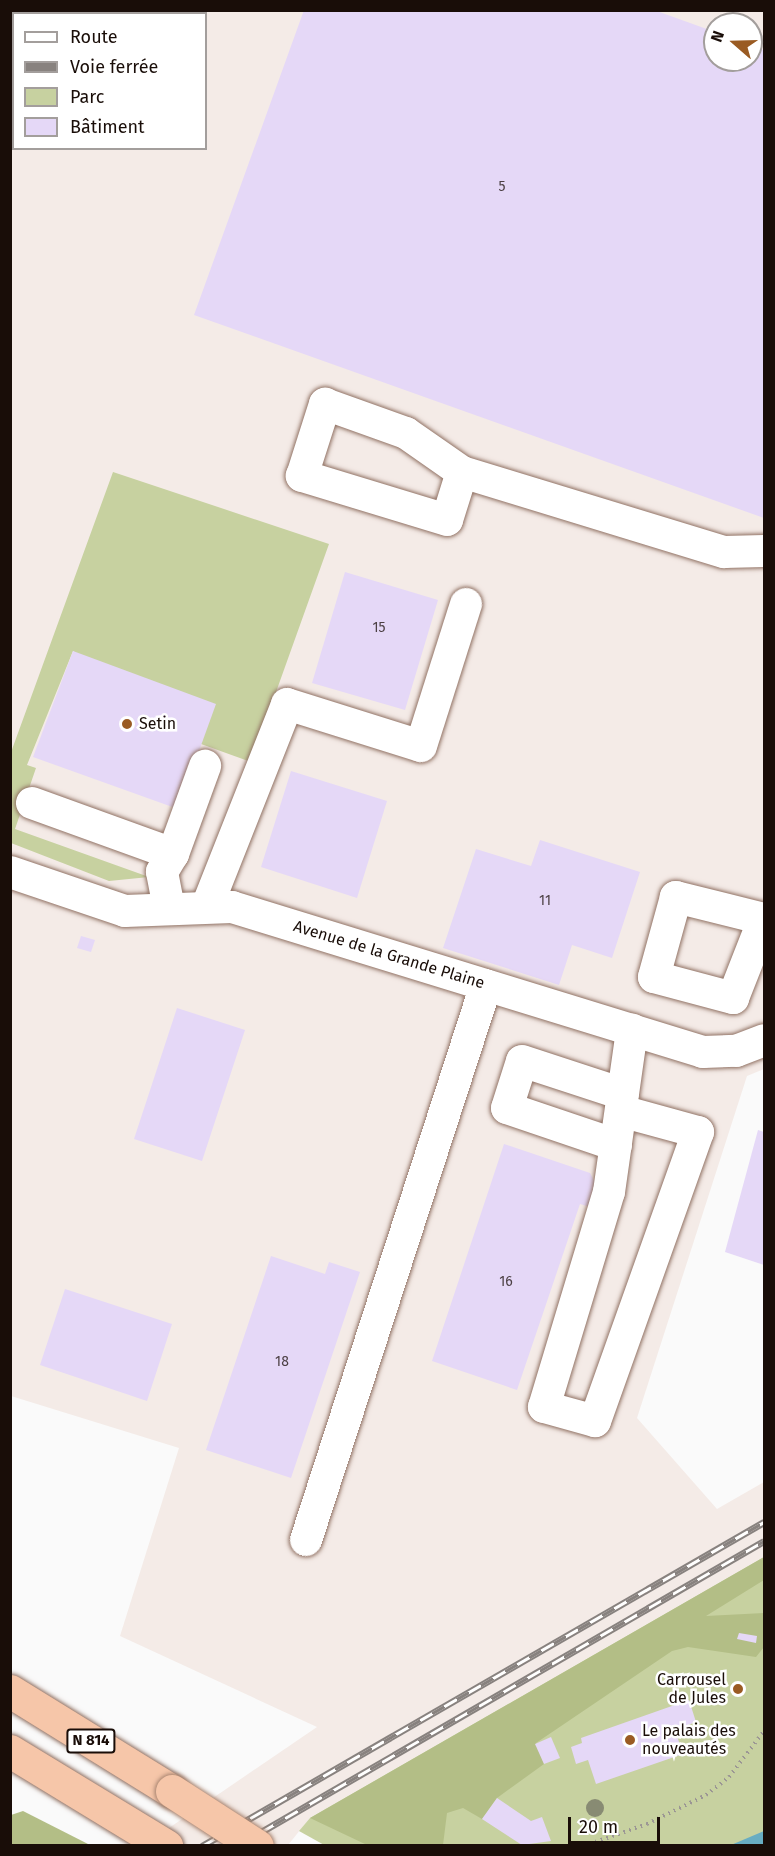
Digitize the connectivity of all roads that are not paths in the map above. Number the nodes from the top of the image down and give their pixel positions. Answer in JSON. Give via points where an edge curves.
{"nodes":[{"id":1,"x":462,"y":472,"type":"junction"},
{"id":2,"x":765,"y":551,"type":"edge"},
{"id":3,"x":466,"y":604,"type":"dead end"},
{"id":4,"x":205,"y":766,"type":"dead end"},
{"id":5,"x":32,"y":803,"type":"dead end"},
{"id":6,"x":172,"y":854,"type":"junction"},
{"id":7,"x":10,"y":872,"type":"edge"},
{"id":8,"x":208,"y":904,"type":"junction"},
{"id":9,"x":169,"y":908,"type":"junction"},
{"id":10,"x":486,"y":985,"type":"junction"},
{"id":11,"x":632,"y":1030,"type":"junction"},
{"id":12,"x":765,"y":1040,"type":"edge"},
{"id":13,"x":622,"y":1102,"type":"junction"},
{"id":14,"x":616,"y":1145,"type":"junction"},
{"id":15,"x":306,"y":1540,"type":"dead end"},
{"id":16,"x":10,"y":1691,"type":"edge"},
{"id":17,"x":10,"y":1751,"type":"edge"},
{"id":18,"x":156,"y":1839,"type":"edge"},
{"id":19,"x":257,"y":1845,"type":"edge"}],
"edges":[{"from":1,"to":1,"type":"street","via":[[406,433],[325,404],[302,476],[447,520]]},
{"from":1,"to":2,"type":"street","via":[[724,552]]},
{"from":3,"to":8,"type":"street","via":[[421,746],[287,704]]},
{"from":4,"to":6,"type":"street"},
{"from":5,"to":6,"type":"street"},
{"from":6,"to":9,"type":"street","via":[[162,872]]},
{"from":7,"to":9,"type":"street","name":"Avenue de la Grande Plaine","via":[[126,911]]},
{"from":8,"to":9,"type":"street","name":"Avenue de la Grande Plaine"},
{"from":8,"to":10,"type":"street","name":"Avenue de la Grande Plaine"},
{"from":10,"to":11,"type":"street","name":"Avenue de la Grande Plaine"},
{"from":10,"to":15,"type":"street"},
{"from":11,"to":12,"type":"street","name":"Avenue de la Grande Plaine","via":[[703,1052],[736,1050]]},
{"from":11,"to":13,"type":"street"},
{"from":13,"to":14,"type":"street"},
{"from":13,"to":14,"type":"street","via":[[522,1061],[507,1108]]},
{"from":13,"to":14,"type":"street","via":[[698,1132],[595,1421],[544,1407],[609,1192]]},
{"from":16,"to":19,"type":"highway","number":"N 814","bridge":true},
{"from":17,"to":18,"type":"highway"}]}
